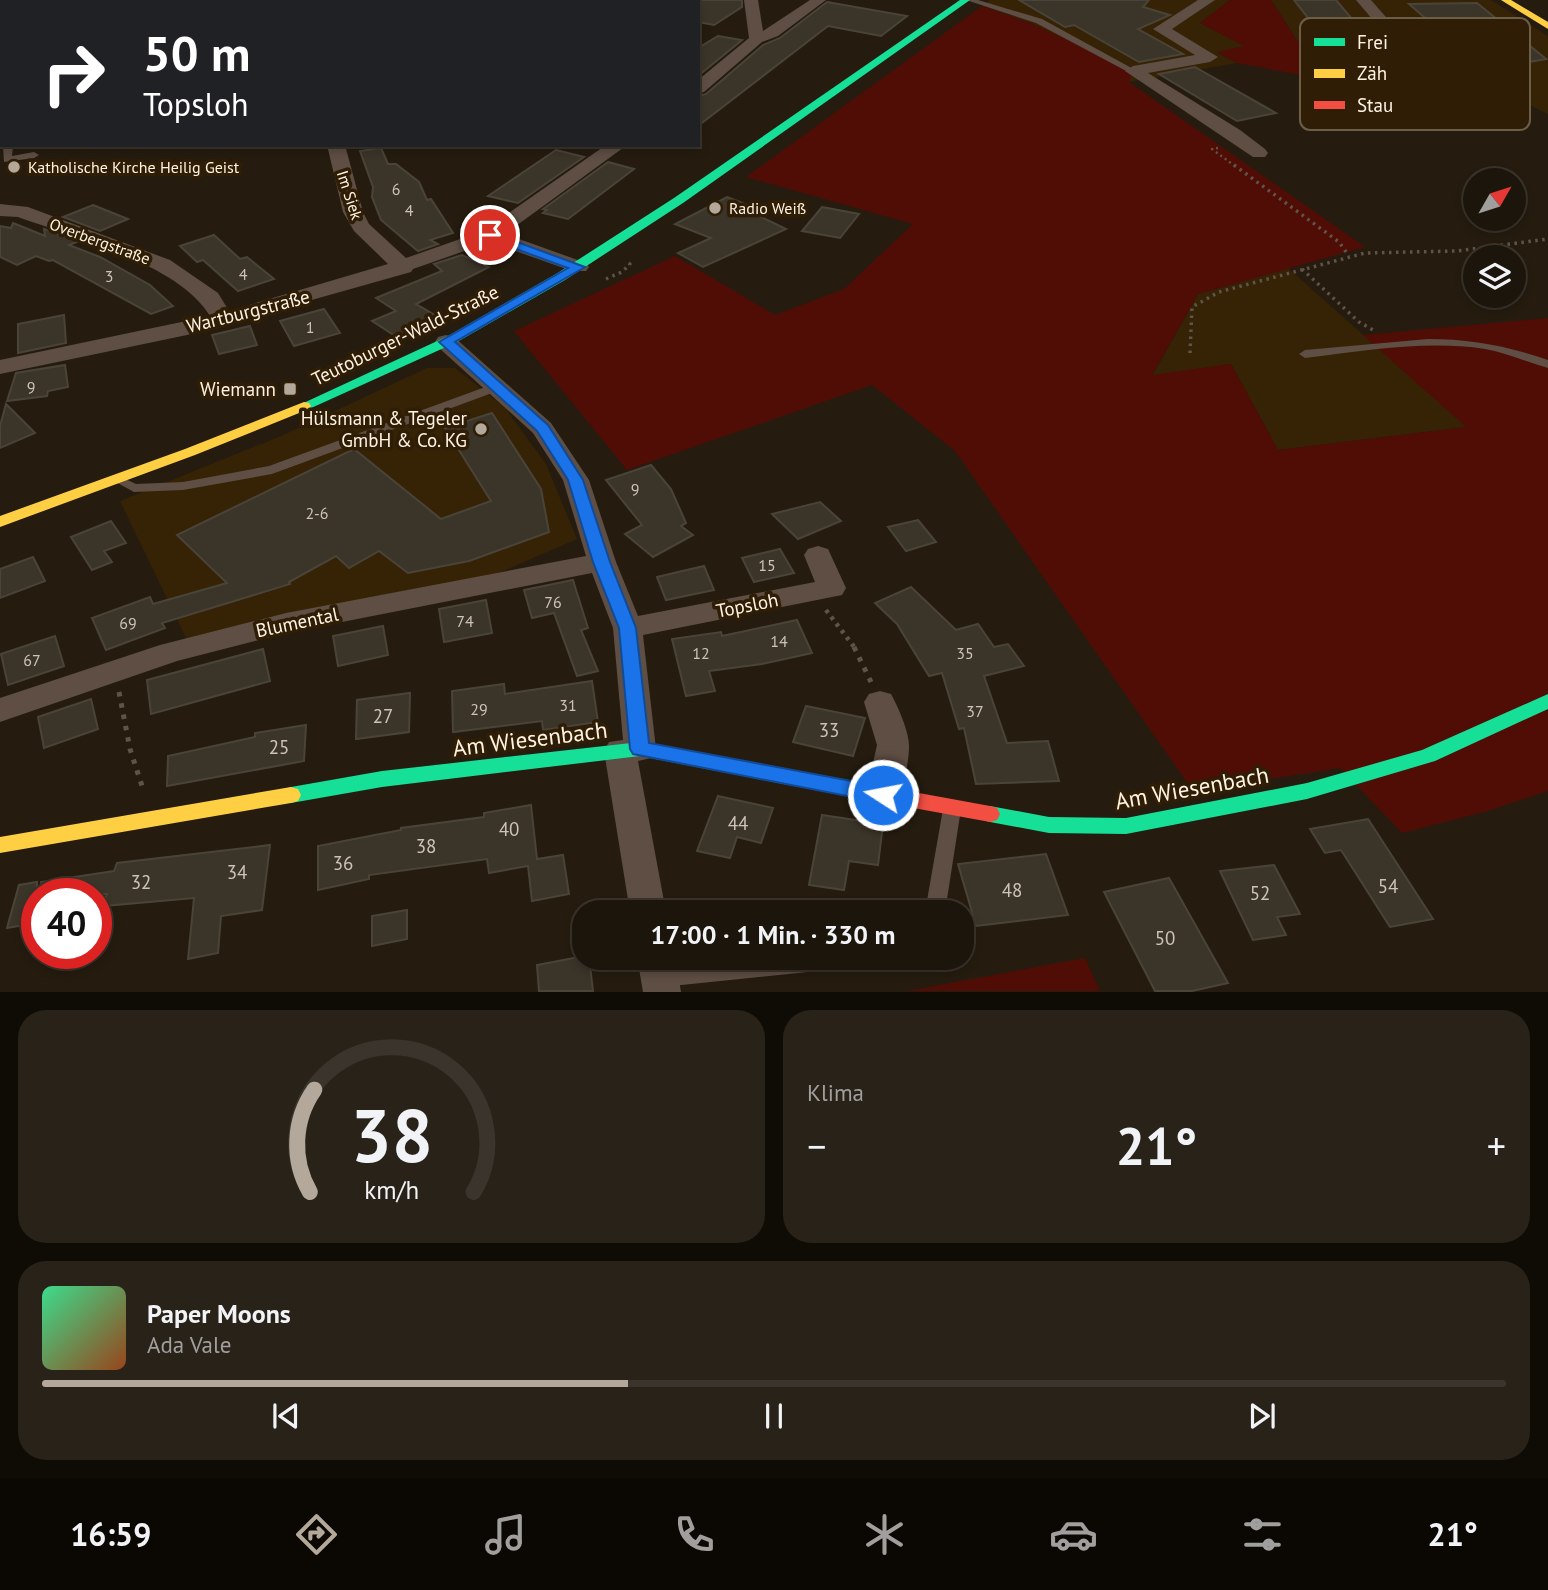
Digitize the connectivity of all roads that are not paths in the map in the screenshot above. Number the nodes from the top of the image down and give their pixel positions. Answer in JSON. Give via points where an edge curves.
{"nodes":[{"id":1,"x":751,"y":0,"type":"edge"},
{"id":2,"x":819,"y":0,"type":"edge"},
{"id":3,"x":968,"y":0,"type":"edge"},
{"id":4,"x":1016,"y":0,"type":"edge"},
{"id":5,"x":1208,"y":0,"type":"edge"},
{"id":6,"x":1363,"y":0,"type":"edge"},
{"id":7,"x":1505,"y":0,"type":"edge"},
{"id":8,"x":999,"y":9,"type":"junction"},
{"id":9,"x":1379,"y":18,"type":"edge"},
{"id":10,"x":1548,"y":26,"type":"edge"},
{"id":11,"x":757,"y":38,"type":"junction"},
{"id":12,"x":1133,"y":71,"type":"junction"},
{"id":13,"x":700,"y":86,"type":"edge"},
{"id":14,"x":8,"y":147,"type":"edge"},
{"id":15,"x":337,"y":147,"type":"edge"},
{"id":16,"x":615,"y":147,"type":"edge"},
{"id":17,"x":1253,"y":148,"type":"road end"},
{"id":18,"x":34,"y":155,"type":"dead end"},
{"id":19,"x":0,"y":210,"type":"edge"},
{"id":20,"x":490,"y":235,"type":"junction"},
{"id":21,"x":579,"y":267,"type":"junction"},
{"id":22,"x":404,"y":268,"type":"junction"},
{"id":23,"x":222,"y":318,"type":"junction"},
{"id":24,"x":446,"y":342,"type":"junction"},
{"id":25,"x":1305,"y":354,"type":"dead end"},
{"id":26,"x":1548,"y":364,"type":"edge"},
{"id":27,"x":0,"y":367,"type":"edge"},
{"id":28,"x":499,"y":386,"type":"junction"},
{"id":29,"x":120,"y":480,"type":"junction"},
{"id":30,"x":0,"y":522,"type":"edge"},
{"id":31,"x":818,"y":555,"type":"dead end"},
{"id":32,"x":602,"y":562,"type":"junction"},
{"id":33,"x":628,"y":628,"type":"junction"},
{"id":34,"x":1548,"y":701,"type":"edge"},
{"id":35,"x":880,"y":702,"type":"road end"},
{"id":36,"x":0,"y":710,"type":"edge"},
{"id":37,"x":630,"y":750,"type":"junction"},
{"id":38,"x":883,"y":795,"type":"junction"},
{"id":39,"x":953,"y":809,"type":"junction"},
{"id":40,"x":0,"y":845,"type":"edge"},
{"id":41,"x":647,"y":900,"type":"edge"},
{"id":42,"x":937,"y":900,"type":"edge"},
{"id":43,"x":724,"y":970,"type":"edge"},
{"id":44,"x":659,"y":976,"type":"edge"}],
"edges":[{"from":1,"to":11,"type":"street"},
{"from":2,"to":11,"type":"street","via":[[773,33]]},
{"from":3,"to":8,"type":"lane"},
{"from":3,"to":21,"type":"main road","name":"Teutoburger-Wald-Straße"},
{"from":4,"to":8,"type":"lane"},
{"from":5,"to":12,"type":"street","via":[[1161,29],[1210,57]]},
{"from":6,"to":9,"type":"street"},
{"from":7,"to":10,"type":"main road"},
{"from":8,"to":12,"type":"lane","via":[[1039,21]]},
{"from":11,"to":13,"type":"street"},
{"from":12,"to":17,"type":"street"},
{"from":14,"to":18,"type":"lane","via":[[6,160]]},
{"from":15,"to":22,"type":"street","name":"Im Siek","via":[[361,228]]},
{"from":16,"to":20,"type":"street"},
{"from":19,"to":23,"type":"street","name":"Overbergstraße","via":[[21,211],[163,264],[211,298]]},
{"from":20,"to":21,"type":"street"},
{"from":20,"to":22,"type":"street","name":"Wartburgstraße"},
{"from":21,"to":24,"type":"main road","name":"Teutoburger-Wald-Straße"},
{"from":22,"to":23,"type":"street","name":"Wartburgstraße"},
{"from":23,"to":27,"type":"street","name":"Wartburgstraße"},
{"from":24,"to":28,"type":"street"},
{"from":24,"to":29,"type":"main road","name":"Teutoburger-Wald-Straße","via":[[309,405]]},
{"from":25,"to":26,"type":"lane","via":[[1458,341],[1509,350]]},
{"from":28,"to":29,"type":"lane","via":[[272,470],[183,486],[134,488]]},
{"from":28,"to":32,"type":"street","via":[[542,428],[576,480]]},
{"from":29,"to":30,"type":"main road","name":"Teutoburger-Wald-Straße"},
{"from":31,"to":33,"type":"street","name":"Topsloh","via":[[832,588]]},
{"from":32,"to":33,"type":"street"},
{"from":32,"to":36,"type":"street","name":"Blumental","via":[[286,623],[171,652]]},
{"from":33,"to":37,"type":"street"},
{"from":34,"to":39,"type":"main road","name":"Am Wiesenbach","via":[[1429,756],[1307,791],[1126,826],[1049,825]]},
{"from":35,"to":38,"type":"street","via":[[893,745]]},
{"from":37,"to":38,"type":"main road","name":"Am Wiesenbach"},
{"from":37,"to":40,"type":"main road","name":"Am Wiesenbach","via":[[382,779]]},
{"from":37,"to":41,"type":"street"},
{"from":38,"to":39,"type":"main road","name":"Am Wiesenbach"},
{"from":39,"to":42,"type":"lane"},
{"from":43,"to":44,"type":"lane"}]}
